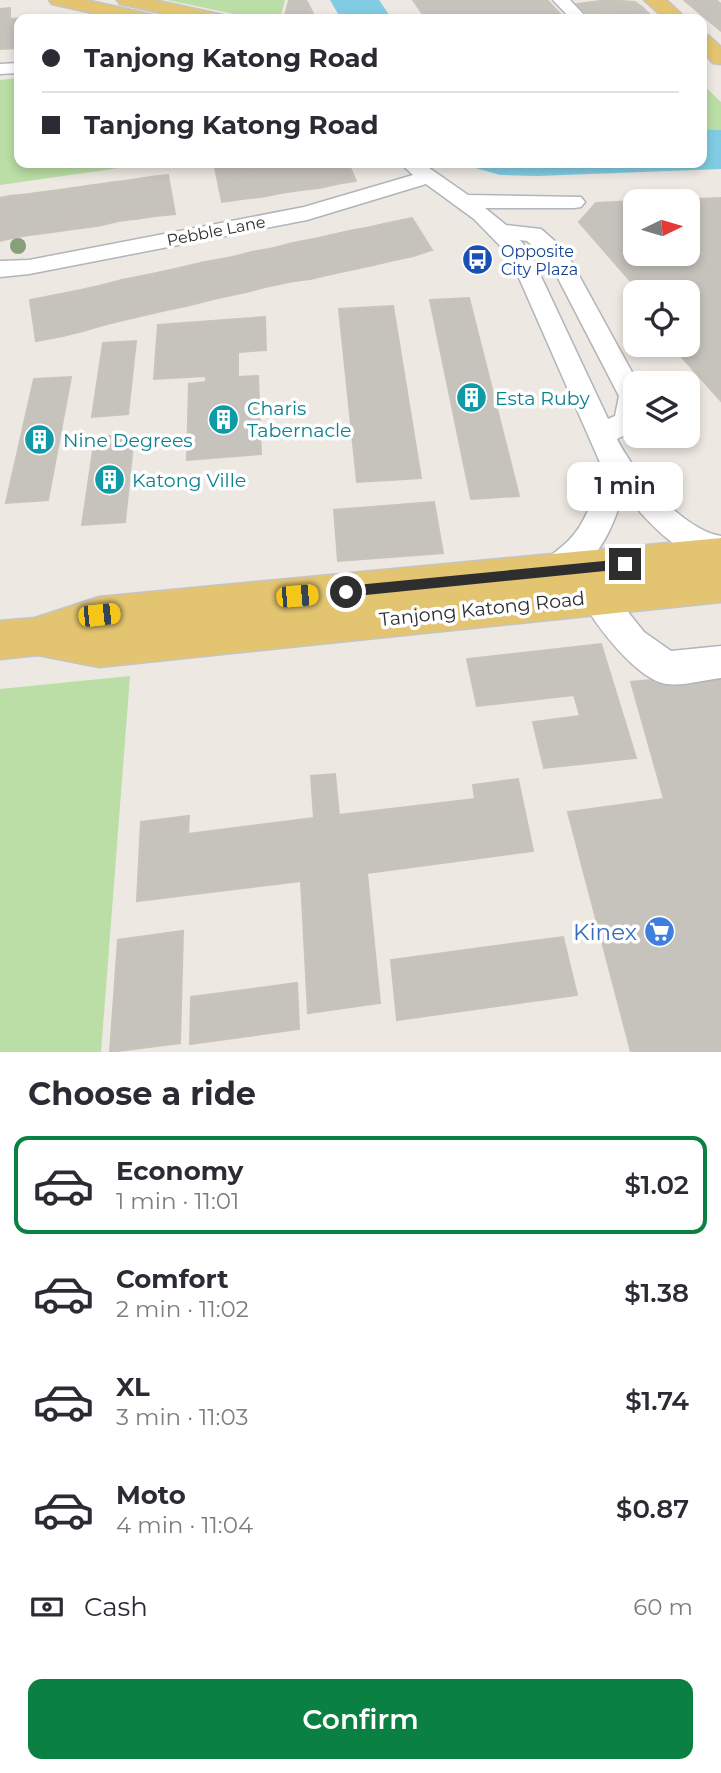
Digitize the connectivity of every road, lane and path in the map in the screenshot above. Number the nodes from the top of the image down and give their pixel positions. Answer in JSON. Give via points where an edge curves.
{"nodes":[{"id":1,"x":59,"y":0,"type":"edge"},
{"id":2,"x":127,"y":0,"type":"edge"},
{"id":3,"x":561,"y":0,"type":"edge"},
{"id":4,"x":654,"y":0,"type":"edge"},
{"id":5,"x":123,"y":14,"type":"edge"},
{"id":6,"x":193,"y":14,"type":"edge"},
{"id":7,"x":575,"y":14,"type":"edge"},
{"id":8,"x":671,"y":14,"type":"edge"},
{"id":9,"x":416,"y":168,"type":"edge"},
{"id":10,"x":428,"y":177,"type":"junction"},
{"id":11,"x":467,"y":201,"type":"junction"},
{"id":12,"x":574,"y":202,"type":"dead end"},
{"id":13,"x":503,"y":232,"type":"junction"},
{"id":14,"x":0,"y":269,"type":"edge"},
{"id":15,"x":601,"y":434,"type":"junction"},
{"id":16,"x":616,"y":467,"type":"junction"},
{"id":17,"x":721,"y":549,"type":"edge"},
{"id":18,"x":721,"y":555,"type":"edge"},
{"id":19,"x":554,"y":571,"type":"junction"},
{"id":20,"x":721,"y":585,"type":"edge"},
{"id":21,"x":597,"y":597,"type":"junction"},
{"id":22,"x":18,"y":639,"type":"edge"},
{"id":23,"x":721,"y":662,"type":"edge"}],
"edges":[{"from":1,"to":5,"type":"main road"},
{"from":2,"to":6,"type":"main road"},
{"from":3,"to":7,"type":"street"},
{"from":4,"to":8,"type":"main road"},
{"from":9,"to":10,"type":"street"},
{"from":10,"to":11,"type":"street"},
{"from":10,"to":14,"type":"street","name":"Pebble Lane","via":[[307,213]]},
{"from":11,"to":12,"type":"street"},
{"from":11,"to":13,"type":"street"},
{"from":13,"to":15,"type":"street","via":[[519,253]]},
{"from":13,"to":15,"type":"street","via":[[533,234],[557,255],[632,396],[627,422]]},
{"from":15,"to":16,"type":"street"},
{"from":16,"to":17,"type":"street","via":[[677,533]]},
{"from":16,"to":19,"type":"street","via":[[590,539]]},
{"from":18,"to":19,"type":"main road","name":"Tanjong Katong Road"},
{"from":19,"to":22,"type":"main road","name":"Tanjong Katong Road","via":[[99,615]]},
{"from":20,"to":21,"type":"main road","name":"Tanjong Katong Road"},
{"from":21,"to":22,"type":"main road","name":"Tanjong Katong Road","via":[[99,648]]},
{"from":21,"to":23,"type":"street","via":[[632,643],[666,668]]}]}
